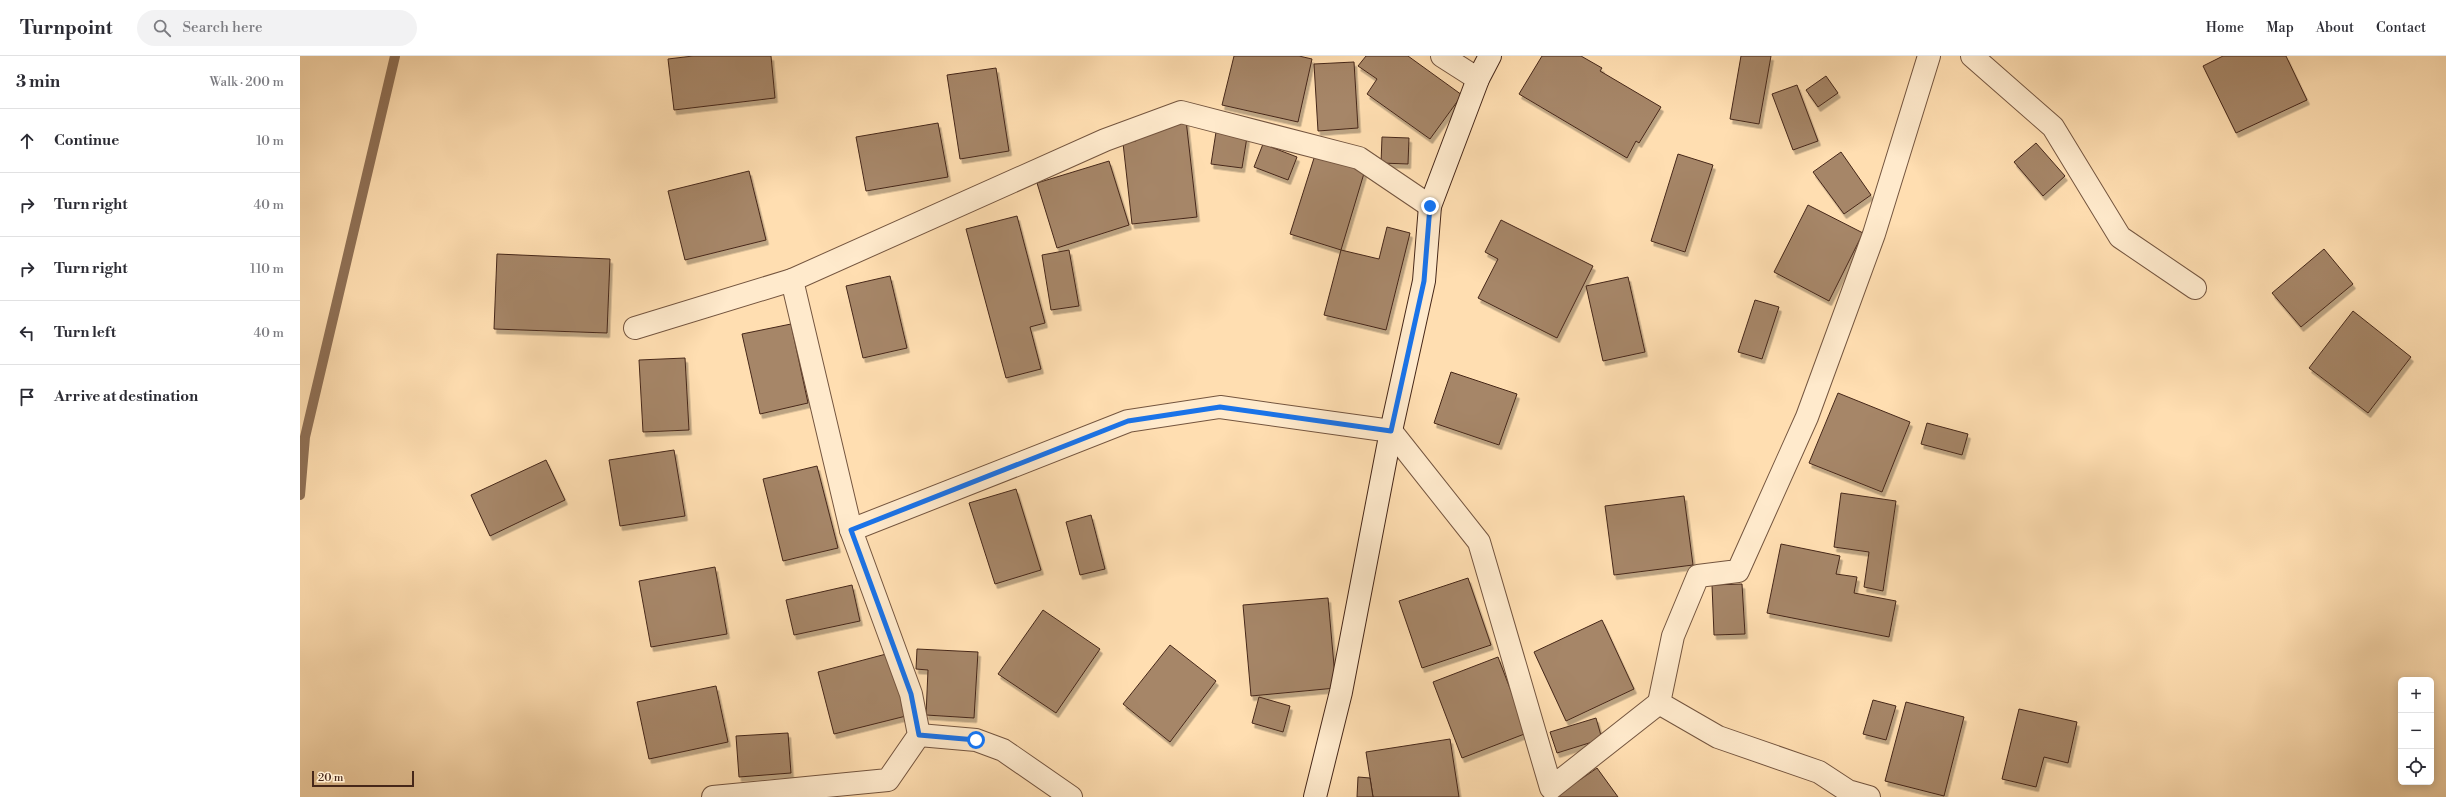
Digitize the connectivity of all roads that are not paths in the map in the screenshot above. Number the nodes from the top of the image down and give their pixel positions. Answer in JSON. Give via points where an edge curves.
{"nodes":[{"id":1,"x":1442,"y":56,"type":"edge"},
{"id":2,"x":1490,"y":56,"type":"edge"},
{"id":3,"x":1929,"y":56,"type":"edge"},
{"id":4,"x":1972,"y":56,"type":"edge"},
{"id":5,"x":1478,"y":79,"type":"junction"},
{"id":6,"x":1430,"y":206,"type":"junction"},
{"id":7,"x":792,"y":280,"type":"junction"},
{"id":8,"x":2195,"y":288,"type":"dead end"},
{"id":9,"x":635,"y":328,"type":"dead end"},
{"id":10,"x":1391,"y":431,"type":"junction"},
{"id":11,"x":851,"y":530,"type":"junction"},
{"id":12,"x":1659,"y":703,"type":"junction"},
{"id":13,"x":919,"y":735,"type":"junction"},
{"id":14,"x":714,"y":797,"type":"edge"},
{"id":15,"x":1071,"y":797,"type":"edge"},
{"id":16,"x":1315,"y":797,"type":"edge"},
{"id":17,"x":1869,"y":797,"type":"edge"}],
"edges":[{"from":1,"to":5,"type":"street"},
{"from":2,"to":5,"type":"street"},
{"from":3,"to":12,"type":"street","via":[[1874,234],[1807,417],[1738,571],[1698,576],[1673,636]]},
{"from":4,"to":8,"type":"street","via":[[2054,127],[2120,237]]},
{"from":5,"to":6,"type":"street"},
{"from":6,"to":7,"type":"street","via":[[1359,158],[1182,112],[1105,140]]},
{"from":6,"to":10,"type":"street","via":[[1424,281]]},
{"from":7,"to":9,"type":"street"},
{"from":7,"to":11,"type":"street"},
{"from":10,"to":11,"type":"street","via":[[1220,407],[1128,421]]},
{"from":10,"to":12,"type":"street","via":[[1479,542],[1551,788]]},
{"from":10,"to":16,"type":"street","via":[[1341,692]]},
{"from":11,"to":13,"type":"street","via":[[911,694]]},
{"from":12,"to":17,"type":"street","via":[[1718,737],[1819,772],[1848,791]]},
{"from":13,"to":14,"type":"street","via":[[888,780]]},
{"from":13,"to":15,"type":"street","via":[[976,740],[1003,750]]}]}
